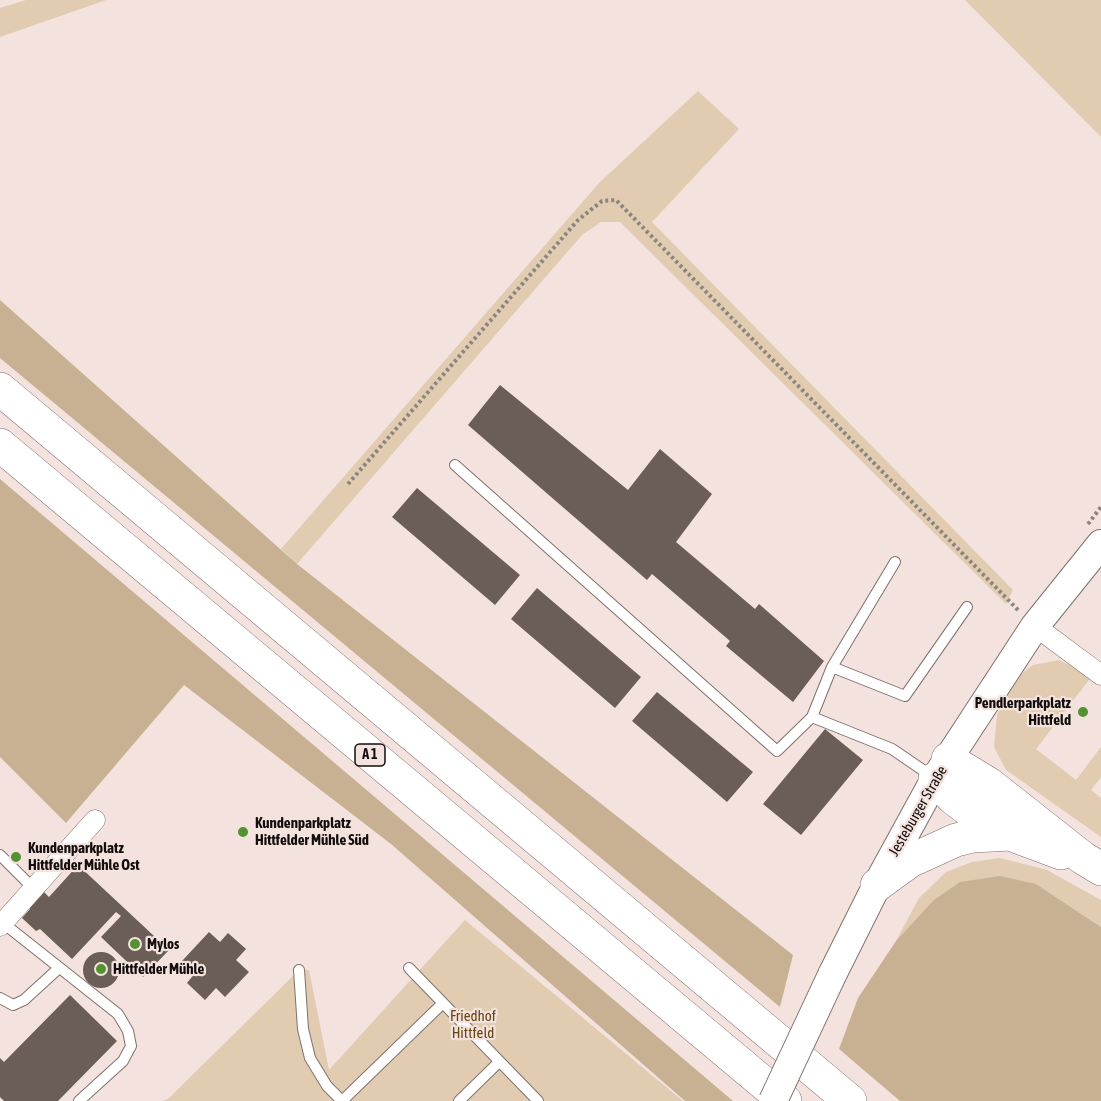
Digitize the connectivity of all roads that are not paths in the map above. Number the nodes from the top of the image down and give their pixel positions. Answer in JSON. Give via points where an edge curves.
{"nodes":[{"id":1,"x":0,"y":390,"type":"edge"},
{"id":2,"x":0,"y":445,"type":"edge"},
{"id":3,"x":455,"y":465,"type":"dead end"},
{"id":4,"x":1101,"y":544,"type":"edge"},
{"id":5,"x":895,"y":562,"type":"dead end"},
{"id":6,"x":967,"y":607,"type":"dead end"},
{"id":7,"x":1035,"y":626,"type":"junction"},
{"id":8,"x":832,"y":667,"type":"junction"},
{"id":9,"x":1101,"y":675,"type":"edge"},
{"id":10,"x":812,"y":717,"type":"junction"},
{"id":11,"x":942,"y":769,"type":"junction"},
{"id":12,"x":95,"y":820,"type":"dead end"},
{"id":13,"x":1010,"y":834,"type":"junction"},
{"id":14,"x":0,"y":855,"type":"edge"},
{"id":15,"x":1092,"y":864,"type":"edge"},
{"id":16,"x":877,"y":885,"type":"junction"},
{"id":17,"x":34,"y":889,"type":"junction"},
{"id":18,"x":2,"y":925,"type":"edge"},
{"id":19,"x":59,"y":968,"type":"junction"},
{"id":20,"x":409,"y":968,"type":"dead end"},
{"id":21,"x":298,"y":970,"type":"dead end"},
{"id":22,"x":0,"y":998,"type":"edge"},
{"id":23,"x":442,"y":1004,"type":"junction"},
{"id":24,"x":499,"y":1062,"type":"junction"},
{"id":25,"x":79,"y":1101,"type":"edge"},
{"id":26,"x":342,"y":1101,"type":"edge"},
{"id":27,"x":459,"y":1101,"type":"edge"},
{"id":28,"x":538,"y":1101,"type":"edge"},
{"id":29,"x":773,"y":1101,"type":"edge"},
{"id":30,"x":785,"y":1101,"type":"edge"},
{"id":31,"x":850,"y":1101,"type":"edge"}],
"edges":[{"from":1,"to":31,"type":"highway"},
{"from":2,"to":30,"type":"highway","number":"A 1"},
{"from":3,"to":10,"type":"lane","via":[[777,751]]},
{"from":4,"to":7,"type":"main road","name":"Jesteburger Straße"},
{"from":5,"to":8,"type":"lane"},
{"from":6,"to":8,"type":"lane","via":[[905,696]]},
{"from":7,"to":9,"type":"street"},
{"from":7,"to":11,"type":"main road","name":"Jesteburger Straße"},
{"from":8,"to":10,"type":"lane"},
{"from":10,"to":11,"type":"lane","via":[[892,749],[916,763]]},
{"from":11,"to":13,"type":"highway","via":[[953,798]]},
{"from":11,"to":15,"type":"highway","via":[[988,784]]},
{"from":11,"to":16,"type":"main road","name":"Jesteburger Straße"},
{"from":12,"to":17,"type":"street"},
{"from":13,"to":15,"type":"highway"},
{"from":13,"to":16,"type":"highway","via":[[956,840],[910,861]]},
{"from":14,"to":17,"type":"lane"},
{"from":16,"to":29,"type":"main road","name":"Jesteburger Straße","bridge":true},
{"from":17,"to":18,"type":"street"},
{"from":18,"to":19,"type":"lane"},
{"from":19,"to":22,"type":"lane","via":[[24,1000],[12,1005]]},
{"from":19,"to":25,"type":"lane","via":[[118,1014],[131,1046],[123,1062]]},
{"from":20,"to":23,"type":"lane"},
{"from":21,"to":26,"type":"lane","via":[[309,1058]]},
{"from":23,"to":24,"type":"lane"},
{"from":23,"to":26,"type":"lane"},
{"from":24,"to":27,"type":"lane"},
{"from":24,"to":28,"type":"lane"}]}
